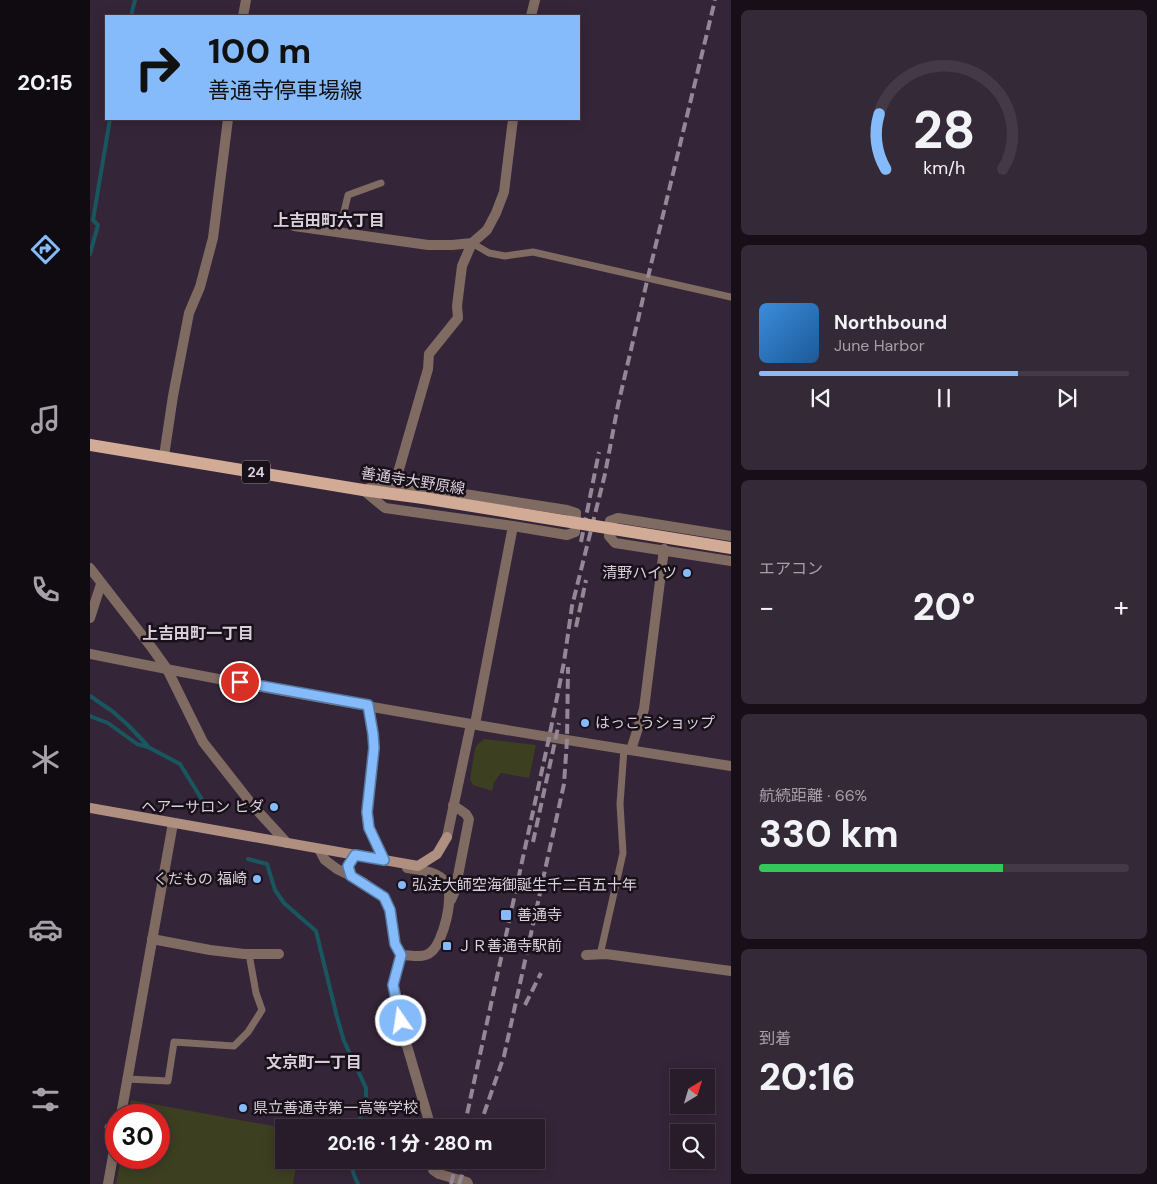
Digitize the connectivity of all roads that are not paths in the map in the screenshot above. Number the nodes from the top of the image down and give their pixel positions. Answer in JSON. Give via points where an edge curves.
{"nodes":[{"id":1,"x":246,"y":0,"type":"edge"},
{"id":2,"x":535,"y":0,"type":"edge"},
{"id":3,"x":243,"y":15,"type":"edge"},
{"id":4,"x":531,"y":15,"type":"edge"},
{"id":5,"x":228,"y":120,"type":"edge"},
{"id":6,"x":513,"y":120,"type":"edge"},
{"id":7,"x":381,"y":183,"type":"dead end"},
{"id":8,"x":294,"y":226,"type":"dead end"},
{"id":9,"x":336,"y":232,"type":"junction"},
{"id":10,"x":472,"y":243,"type":"junction"},
{"id":11,"x":731,"y":297,"type":"edge"},
{"id":12,"x":90,"y":445,"type":"edge"},
{"id":13,"x":164,"y":456,"type":"junction"},
{"id":14,"x":395,"y":483,"type":"junction"},
{"id":15,"x":363,"y":490,"type":"junction"},
{"id":16,"x":513,"y":526,"type":"junction"},
{"id":17,"x":731,"y":536,"type":"edge"},
{"id":18,"x":731,"y":548,"type":"edge"},
{"id":19,"x":664,"y":549,"type":"junction"},
{"id":20,"x":731,"y":561,"type":"edge"},
{"id":21,"x":90,"y":568,"type":"edge"},
{"id":22,"x":102,"y":584,"type":"junction"},
{"id":23,"x":90,"y":587,"type":"edge"},
{"id":24,"x":90,"y":618,"type":"edge"},
{"id":25,"x":90,"y":654,"type":"edge"},
{"id":26,"x":167,"y":669,"type":"junction"},
{"id":27,"x":368,"y":705,"type":"junction"},
{"id":28,"x":473,"y":724,"type":"junction"},
{"id":29,"x":628,"y":750,"type":"junction"},
{"id":30,"x":731,"y":766,"type":"edge"},
{"id":31,"x":453,"y":805,"type":"junction"},
{"id":32,"x":90,"y":808,"type":"edge"},
{"id":33,"x":173,"y":823,"type":"junction"},
{"id":34,"x":446,"y":837,"type":"joint"},
{"id":35,"x":287,"y":843,"type":"junction"},
{"id":36,"x":320,"y":848,"type":"junction"},
{"id":37,"x":355,"y":855,"type":"junction"},
{"id":38,"x":384,"y":860,"type":"junction"},
{"id":39,"x":396,"y":862,"type":"junction"},
{"id":40,"x":351,"y":876,"type":"junction"},
{"id":41,"x":450,"y":902,"type":"junction"},
{"id":42,"x":152,"y":939,"type":"junction"},
{"id":43,"x":249,"y":954,"type":"junction"},
{"id":44,"x":280,"y":954,"type":"dead end"},
{"id":45,"x":401,"y":955,"type":"junction"},
{"id":46,"x":600,"y":955,"type":"junction"},
{"id":47,"x":586,"y":956,"type":"dead end"},
{"id":48,"x":731,"y":971,"type":"edge"},
{"id":49,"x":127,"y":1079,"type":"junction"},
{"id":50,"x":122,"y":1104,"type":"edge"},
{"id":51,"x":428,"y":1119,"type":"edge"},
{"id":52,"x":111,"y":1169,"type":"edge"},
{"id":53,"x":433,"y":1169,"type":"edge"},
{"id":54,"x":468,"y":1183,"type":"edge"},
{"id":55,"x":108,"y":1184,"type":"edge"}],
"edges":[{"from":1,"to":3,"type":"street"},
{"from":2,"to":4,"type":"street"},
{"from":5,"to":13,"type":"street","via":[[213,238],[200,287],[189,313]]},
{"from":6,"to":10,"type":"street","via":[[504,192],[486,230]]},
{"from":7,"to":9,"type":"lane","via":[[348,195]]},
{"from":8,"to":9,"type":"street"},
{"from":9,"to":10,"type":"street","via":[[428,245]]},
{"from":10,"to":11,"type":"lane","via":[[489,253],[505,256],[534,252]]},
{"from":10,"to":14,"type":"street","via":[[462,266],[458,318],[429,354],[428,369]]},
{"from":12,"to":13,"type":"main road","name":"善通寺大野原線","number":"24"},
{"from":13,"to":15,"type":"main road","name":"善通寺大野原線","number":"24"},
{"from":14,"to":15,"type":"street","via":[[387,482]]},
{"from":14,"to":16,"type":"street","via":[[576,513],[575,532],[567,536]]},
{"from":15,"to":16,"type":"street","via":[[385,508]]},
{"from":15,"to":18,"type":"main road","name":"善通寺大野原線","number":"24","bridge":true},
{"from":16,"to":28,"type":"street"},
{"from":17,"to":19,"type":"street","via":[[618,518],[610,521],[608,536],[615,543]]},
{"from":19,"to":20,"type":"street"},
{"from":19,"to":29,"type":"street","via":[[644,709]]},
{"from":21,"to":22,"type":"street"},
{"from":22,"to":23,"type":"street"},
{"from":22,"to":24,"type":"street"},
{"from":22,"to":26,"type":"street"},
{"from":25,"to":26,"type":"street"},
{"from":26,"to":27,"type":"street"},
{"from":26,"to":35,"type":"street","via":[[203,742]]},
{"from":27,"to":28,"type":"street"},
{"from":27,"to":38,"type":"lane","via":[[374,748],[367,812],[369,828]]},
{"from":28,"to":29,"type":"street"},
{"from":28,"to":31,"type":"street"},
{"from":29,"to":30,"type":"street"},
{"from":29,"to":46,"type":"lane","via":[[620,804],[623,853]]},
{"from":31,"to":34,"type":"street"},
{"from":31,"to":41,"type":"street","via":[[469,819]]},
{"from":32,"to":33,"type":"main road"},
{"from":33,"to":35,"type":"main road"},
{"from":33,"to":42,"type":"street"},
{"from":34,"to":39,"type":"main road","via":[[437,854],[418,866]]},
{"from":35,"to":36,"type":"main road"},
{"from":36,"to":37,"type":"main road"},
{"from":36,"to":40,"type":"street","via":[[325,860]]},
{"from":37,"to":38,"type":"main road"},
{"from":37,"to":40,"type":"street","via":[[348,866]]},
{"from":38,"to":39,"type":"main road"},
{"from":39,"to":41,"type":"street","via":[[404,868],[429,871],[443,880]]},
{"from":40,"to":45,"type":"street","via":[[384,897],[390,910],[395,944]]},
{"from":41,"to":45,"type":"street","via":[[443,932],[432,952],[421,956]]},
{"from":42,"to":43,"type":"street"},
{"from":42,"to":49,"type":"street"},
{"from":43,"to":44,"type":"street"},
{"from":43,"to":49,"type":"lane","via":[[262,1010],[248,1032],[234,1046],[174,1042],[168,1081]]},
{"from":45,"to":51,"type":"street","via":[[393,985]]},
{"from":46,"to":47,"type":"street"},
{"from":46,"to":48,"type":"street"},
{"from":49,"to":50,"type":"street"},
{"from":52,"to":55,"type":"street"},
{"from":53,"to":54,"type":"street"}]}
